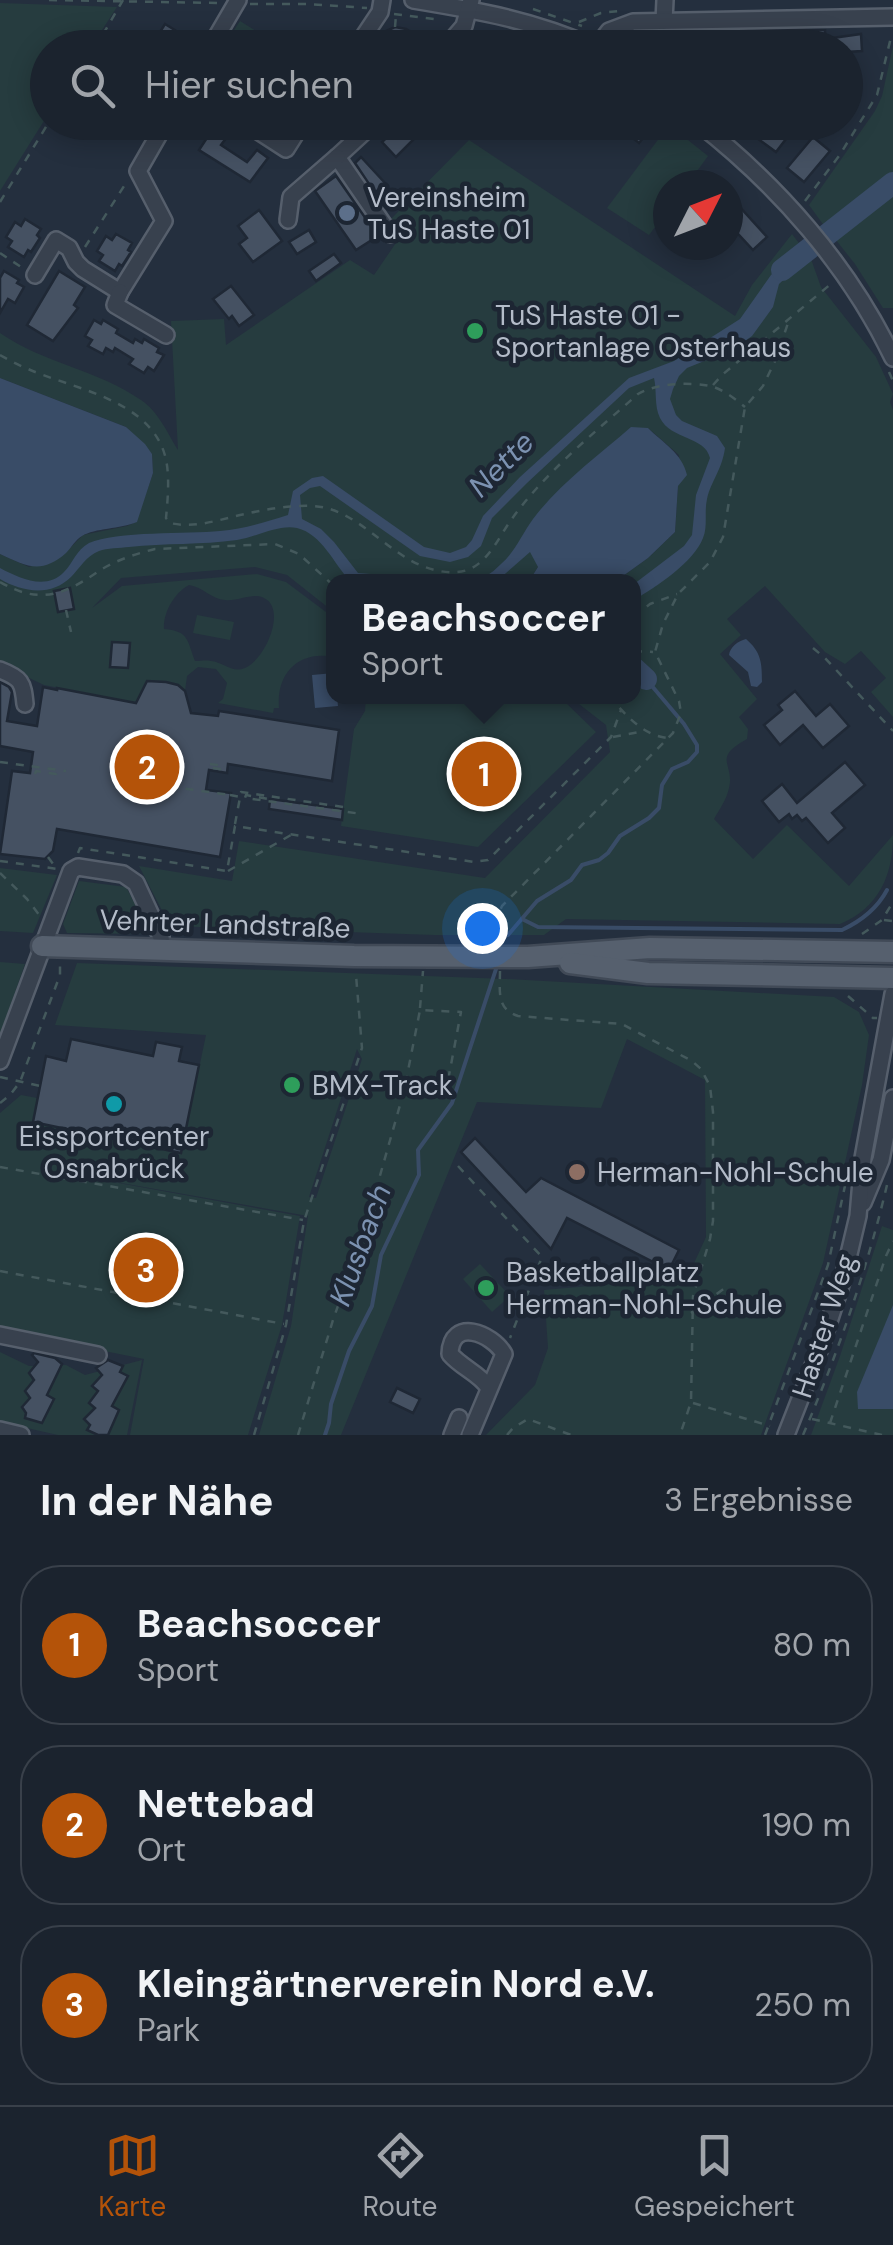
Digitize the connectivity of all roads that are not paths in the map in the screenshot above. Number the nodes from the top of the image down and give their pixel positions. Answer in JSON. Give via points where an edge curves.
{"nodes":[{"id":1,"x":238,"y":0,"type":"edge"},
{"id":2,"x":413,"y":0,"type":"edge"},
{"id":3,"x":665,"y":0,"type":"edge"},
{"id":4,"x":386,"y":9,"type":"edge"},
{"id":5,"x":469,"y":10,"type":"edge"},
{"id":6,"x":893,"y":17,"type":"edge"},
{"id":7,"x":664,"y":21,"type":"junction"},
{"id":8,"x":220,"y":30,"type":"edge"},
{"id":9,"x":370,"y":30,"type":"edge"},
{"id":10,"x":552,"y":30,"type":"edge"},
{"id":11,"x":611,"y":30,"type":"edge"},
{"id":12,"x":156,"y":140,"type":"edge"},
{"id":13,"x":272,"y":140,"type":"edge"},
{"id":14,"x":292,"y":140,"type":"edge"},
{"id":15,"x":355,"y":140,"type":"edge"},
{"id":16,"x":718,"y":140,"type":"edge"},
{"id":17,"x":336,"y":156,"type":"junction"},
{"id":18,"x":288,"y":220,"type":"dead end"},
{"id":19,"x":390,"y":234,"type":"dead end"},
{"id":20,"x":35,"y":275,"type":"road end"},
{"id":21,"x":120,"y":292,"type":"junction"},
{"id":22,"x":166,"y":335,"type":"dead end"},
{"id":23,"x":893,"y":358,"type":"edge"},
{"id":24,"x":0,"y":670,"type":"edge"},
{"id":25,"x":25,"y":704,"type":"dead end"},
{"id":26,"x":46,"y":936,"type":"junction"},
{"id":27,"x":162,"y":949,"type":"junction"},
{"id":28,"x":893,"y":952,"type":"edge"},
{"id":29,"x":528,"y":957,"type":"junction"},
{"id":30,"x":893,"y":978,"type":"edge"},
{"id":31,"x":893,"y":994,"type":"edge"},
{"id":32,"x":0,"y":1061,"type":"edge"},
{"id":33,"x":893,"y":1098,"type":"edge"},
{"id":34,"x":858,"y":1216,"type":"junction"},
{"id":35,"x":0,"y":1335,"type":"edge"},
{"id":36,"x":98,"y":1355,"type":"dead end"},
{"id":37,"x":489,"y":1388,"type":"junction"},
{"id":38,"x":459,"y":1418,"type":"dead end"},
{"id":39,"x":0,"y":1430,"type":"edge"},
{"id":40,"x":21,"y":1435,"type":"edge"},
{"id":41,"x":452,"y":1435,"type":"edge"},
{"id":42,"x":470,"y":1435,"type":"edge"},
{"id":43,"x":786,"y":1435,"type":"edge"}],
"edges":[{"from":1,"to":8,"type":"street"},
{"from":2,"to":5,"type":"street"},
{"from":3,"to":7,"type":"street"},
{"from":4,"to":9,"type":"street"},
{"from":5,"to":10,"type":"street"},
{"from":6,"to":7,"type":"street"},
{"from":7,"to":11,"type":"street"},
{"from":12,"to":21,"type":"street","via":[[138,171],[164,221]]},
{"from":13,"to":14,"type":"street","via":[[286,149]]},
{"from":15,"to":17,"type":"street"},
{"from":16,"to":23,"type":"street","via":[[825,250]]},
{"from":17,"to":18,"type":"street","via":[[290,197]]},
{"from":17,"to":19,"type":"street"},
{"from":20,"to":21,"type":"street","via":[[56,240],[83,269]]},
{"from":21,"to":22,"type":"street","via":[[114,305]]},
{"from":24,"to":25,"type":"street","via":[[24,686]]},
{"from":26,"to":27,"type":"main road","name":"Vehrter Landstraße"},
{"from":26,"to":27,"type":"street","via":[[64,870],[78,867],[130,876]]},
{"from":26,"to":32,"type":"street"},
{"from":27,"to":29,"type":"main road","name":"Vehrter Landstraße"},
{"from":28,"to":29,"type":"main road","name":"Vehrter Landstraße","via":[[650,948]]},
{"from":29,"to":30,"type":"main road","name":"Vehrter Landstraße","via":[[648,973]]},
{"from":31,"to":34,"type":"street","name":"Haster Weg"},
{"from":33,"to":34,"type":"street","name":"Haster Weg","via":[[881,1160]]},
{"from":34,"to":43,"type":"street","name":"Haster Weg","via":[[827,1327]]},
{"from":35,"to":36,"type":"street"},
{"from":37,"to":37,"type":"street","via":[[504,1354],[498,1343],[468,1331],[457,1334],[450,1354]]},
{"from":37,"to":42,"type":"street"},
{"from":38,"to":41,"type":"street"},
{"from":39,"to":40,"type":"street"}]}
